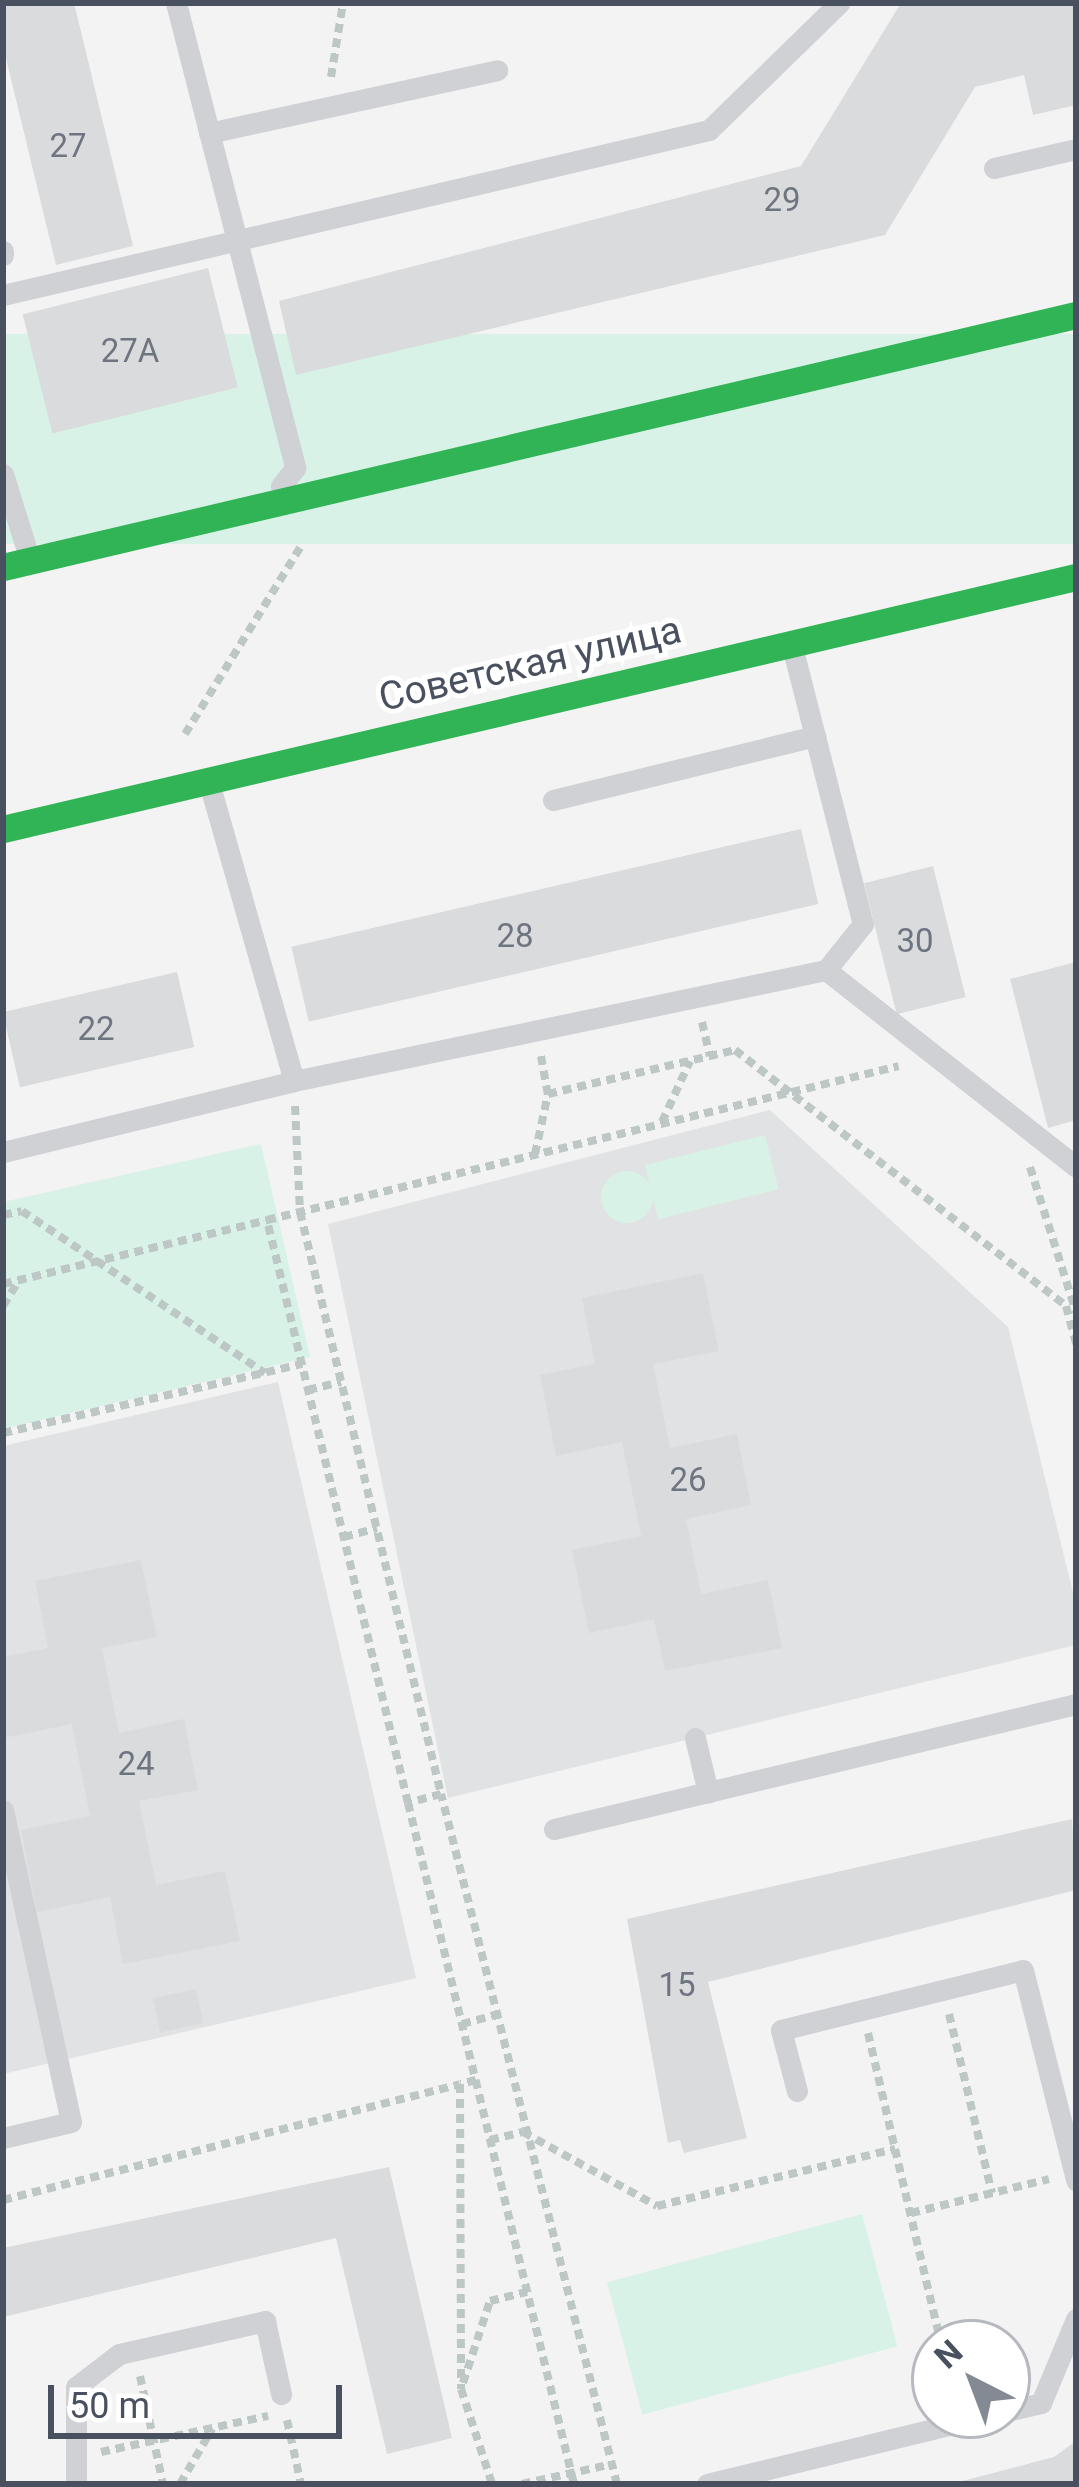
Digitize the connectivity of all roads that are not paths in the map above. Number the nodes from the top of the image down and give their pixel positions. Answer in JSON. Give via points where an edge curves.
{"nodes":[{"id":1,"x":176,"y":3,"type":"edge"},
{"id":2,"x":839,"y":3,"type":"edge"},
{"id":3,"x":497,"y":70,"type":"dead end"},
{"id":4,"x":209,"y":133,"type":"junction"},
{"id":5,"x":1076,"y":148,"type":"edge"},
{"id":6,"x":994,"y":168,"type":"dead end"},
{"id":7,"x":234,"y":238,"type":"junction"},
{"id":8,"x":3,"y":295,"type":"edge"},
{"id":9,"x":1076,"y":315,"type":"edge"},
{"id":10,"x":3,"y":474,"type":"edge"},
{"id":11,"x":266,"y":506,"type":"junction"},
{"id":12,"x":16,"y":564,"type":"edge"},
{"id":13,"x":1076,"y":577,"type":"edge"},
{"id":14,"x":791,"y":644,"type":"junction"},
{"id":15,"x":815,"y":736,"type":"junction"},
{"id":16,"x":207,"y":779,"type":"junction"},
{"id":17,"x":553,"y":800,"type":"dead end"},
{"id":18,"x":3,"y":829,"type":"edge"},
{"id":19,"x":826,"y":970,"type":"junction"},
{"id":20,"x":294,"y":1081,"type":"junction"},
{"id":21,"x":3,"y":1152,"type":"edge"},
{"id":22,"x":1076,"y":1167,"type":"edge"},
{"id":23,"x":1076,"y":1704,"type":"edge"},
{"id":24,"x":695,"y":1738,"type":"dead end"},
{"id":25,"x":707,"y":1792,"type":"junction"},
{"id":26,"x":3,"y":1810,"type":"edge"},
{"id":27,"x":554,"y":1829,"type":"dead end"},
{"id":28,"x":797,"y":2091,"type":"dead end"},
{"id":29,"x":3,"y":2138,"type":"edge"},
{"id":30,"x":1075,"y":2177,"type":"edge"},
{"id":31,"x":1076,"y":2318,"type":"edge"},
{"id":32,"x":284,"y":2403,"type":"road end"},
{"id":33,"x":1031,"y":2405,"type":"edge"},
{"id":34,"x":911,"y":2434,"type":"edge"},
{"id":35,"x":76,"y":2484,"type":"edge"},
{"id":36,"x":707,"y":2484,"type":"edge"}],
"edges":[{"from":1,"to":4,"type":"lane"},
{"from":2,"to":7,"type":"lane","via":[[709,130]]},
{"from":3,"to":4,"type":"lane"},
{"from":4,"to":7,"type":"lane"},
{"from":5,"to":6,"type":"lane"},
{"from":7,"to":8,"type":"lane"},
{"from":7,"to":11,"type":"lane","via":[[295,468]]},
{"from":9,"to":11,"type":"street"},
{"from":10,"to":12,"type":"lane"},
{"from":11,"to":12,"type":"street"},
{"from":13,"to":14,"type":"street","name":"Советская улица"},
{"from":14,"to":15,"type":"lane"},
{"from":14,"to":16,"type":"street","name":"Советская улица"},
{"from":15,"to":17,"type":"lane"},
{"from":15,"to":19,"type":"lane","via":[[863,924]]},
{"from":16,"to":18,"type":"street","name":"Советская улица"},
{"from":16,"to":20,"type":"lane"},
{"from":19,"to":20,"type":"lane"},
{"from":19,"to":22,"type":"lane"},
{"from":20,"to":21,"type":"lane"},
{"from":23,"to":25,"type":"lane"},
{"from":24,"to":25,"type":"lane"},
{"from":25,"to":27,"type":"lane"},
{"from":26,"to":29,"type":"lane","via":[[71,2122]]},
{"from":28,"to":30,"type":"lane","via":[[781,2030],[1023,1970]]},
{"from":31,"to":33,"type":"lane","via":[[1041,2403]]},
{"from":32,"to":35,"type":"lane","via":[[265,2321],[134,2351],[76,2387]]},
{"from":34,"to":36,"type":"lane"}]}
